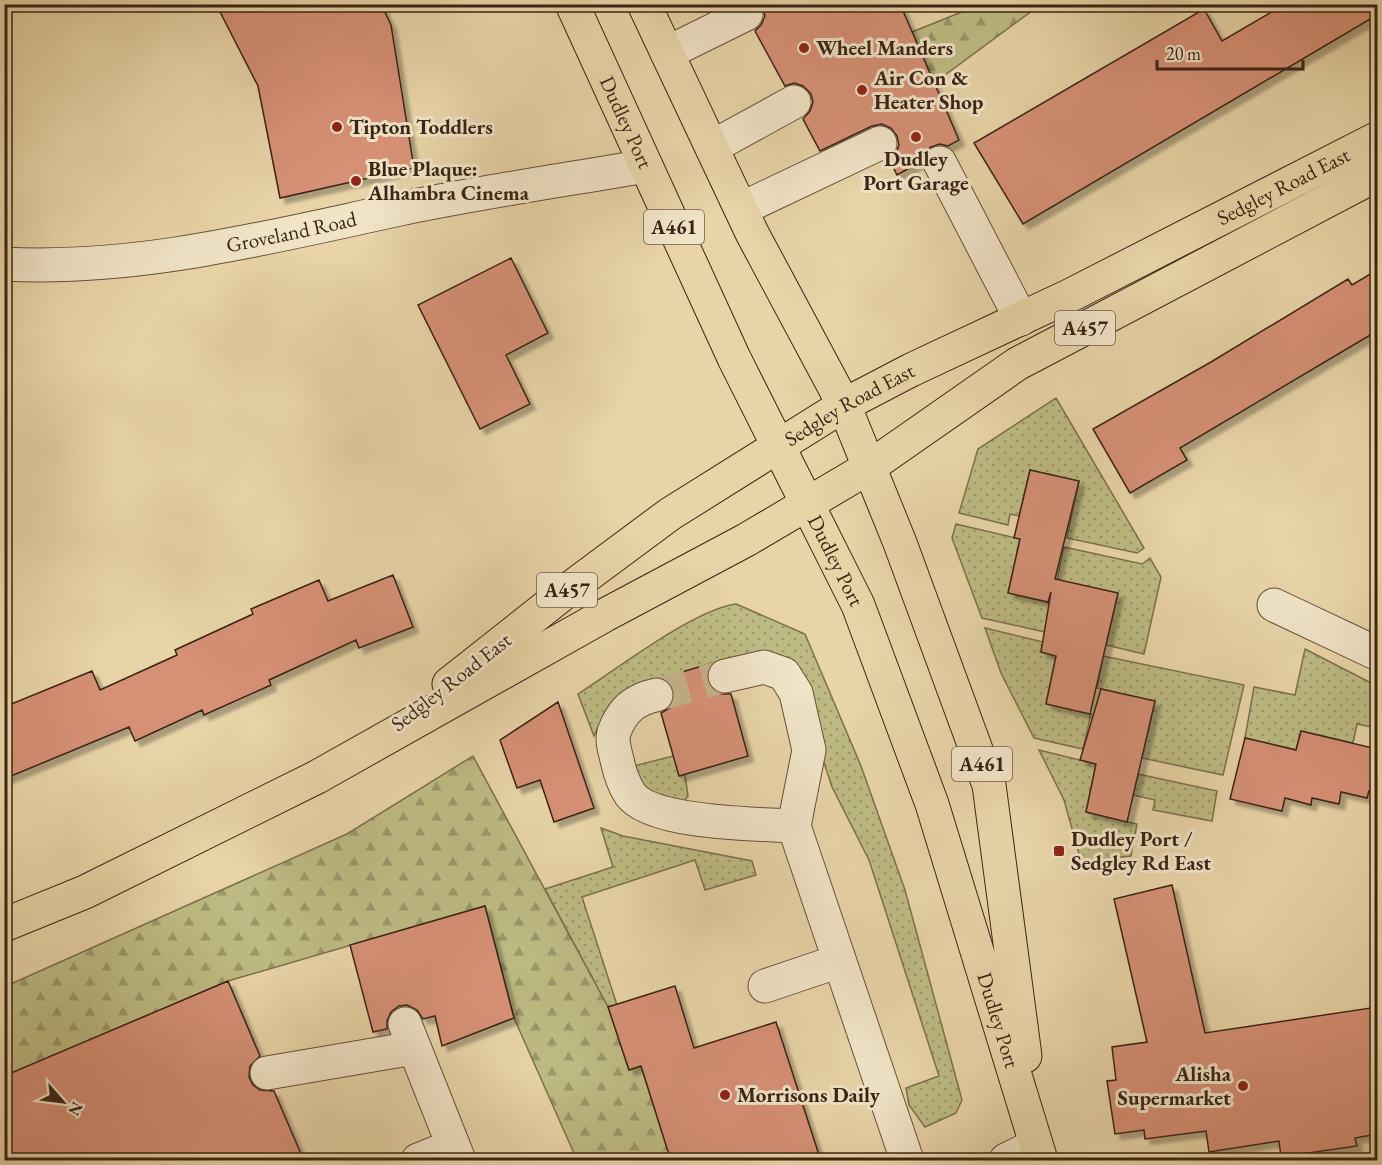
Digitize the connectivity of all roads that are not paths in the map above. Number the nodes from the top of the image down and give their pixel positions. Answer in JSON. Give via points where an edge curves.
{"nodes":[{"id":1,"x":572,"y":4,"type":"edge"},
{"id":2,"x":644,"y":4,"type":"edge"},
{"id":3,"x":746,"y":14,"type":"dead end"},
{"id":4,"x":667,"y":53,"type":"junction"},
{"id":5,"x":794,"y":102,"type":"dead end"},
{"id":6,"x":1377,"y":138,"type":"edge"},
{"id":7,"x":880,"y":143,"type":"dead end"},
{"id":8,"x":712,"y":147,"type":"junction"},
{"id":9,"x":940,"y":163,"type":"dead end"},
{"id":10,"x":646,"y":166,"type":"junction"},
{"id":11,"x":1377,"y":174,"type":"edge"},
{"id":12,"x":741,"y":209,"type":"junction"},
{"id":13,"x":4,"y":264,"type":"edge"},
{"id":14,"x":1021,"y":319,"type":"junction"},
{"id":15,"x":844,"y":405,"type":"junction"},
{"id":16,"x":778,"y":448,"type":"junction"},
{"id":17,"x":868,"y":468,"type":"junction"},
{"id":18,"x":805,"y":504,"type":"junction"},
{"id":19,"x":1274,"y":605,"type":"dead end"},
{"id":20,"x":1377,"y":654,"type":"edge"},
{"id":21,"x":725,"y":676,"type":"tunnel mouth"},
{"id":22,"x":656,"y":695,"type":"tunnel mouth"},
{"id":23,"x":368,"y":748,"type":"junction"},
{"id":24,"x":794,"y":826,"type":"junction"},
{"id":25,"x":4,"y":925,"type":"edge"},
{"id":26,"x":839,"y":962,"type":"junction"},
{"id":27,"x":765,"y":986,"type":"dead end"},
{"id":28,"x":267,"y":1073,"type":"dead end"},
{"id":29,"x":456,"y":1153,"type":"edge"},
{"id":30,"x":1038,"y":1153,"type":"edge"},
{"id":31,"x":418,"y":1161,"type":"edge"},
{"id":32,"x":907,"y":1161,"type":"edge"},
{"id":33,"x":1006,"y":1161,"type":"edge"}],
"edges":[{"from":1,"to":10,"type":"main road","name":"Dudley Port","number":"A461"},
{"from":2,"to":4,"type":"main road","name":"Dudley Port","number":"A461"},
{"from":3,"to":4,"type":"street"},
{"from":4,"to":8,"type":"main road","name":"Dudley Port","number":"A461"},
{"from":5,"to":8,"type":"street"},
{"from":6,"to":14,"type":"main road","name":"Sedgley Road East","number":"A457"},
{"from":7,"to":12,"type":"street"},
{"from":8,"to":12,"type":"main road","name":"Dudley Port","number":"A461"},
{"from":9,"to":14,"type":"street"},
{"from":10,"to":13,"type":"street","name":"Groveland Road","via":[[404,208],[190,254],[88,263]]},
{"from":10,"to":16,"type":"main road","name":"Dudley Port","number":"A461"},
{"from":11,"to":17,"type":"main road","name":"Sedgley Road East","number":"A457","via":[[1017,364]]},
{"from":12,"to":15,"type":"main road","name":"Dudley Port","number":"A461"},
{"from":14,"to":15,"type":"main road","name":"Sedgley Road East","number":"A457"},
{"from":15,"to":16,"type":"main road","name":"Sedgley Road East","number":"A457"},
{"from":15,"to":17,"type":"main road","name":"Dudley Port","number":"A461"},
{"from":16,"to":18,"type":"main road","name":"Dudley Port","number":"A461"},
{"from":16,"to":23,"type":"main road","name":"Sedgley Road East","number":"A457","via":[[670,514]]},
{"from":17,"to":18,"type":"main road","name":"Sedgley Road East","number":"A457"},
{"from":17,"to":30,"type":"main road","name":"Dudley Port","number":"A461","via":[[900,543],[989,785]]},
{"from":18,"to":23,"type":"main road","name":"Sedgley Road East","number":"A457"},
{"from":18,"to":30,"type":"main road","name":"Dudley Port","number":"A461","via":[[858,605],[932,804]]},
{"from":19,"to":20,"type":"street"},
{"from":21,"to":24,"type":"street","via":[[764,667],[784,674],[796,693],[809,750]]},
{"from":22,"to":24,"type":"street","via":[[640,699],[621,714],[612,737],[618,768],[630,795],[653,810],[711,822]]},
{"from":23,"to":25,"type":"main road","name":"Sedgley Road East","number":"A457","via":[[85,892]]},
{"from":24,"to":26,"type":"street"},
{"from":26,"to":27,"type":"street"},
{"from":26,"to":32,"type":"street"},
{"from":28,"to":29,"type":"street","via":[[409,1036]]},
{"from":29,"to":31,"type":"street"},
{"from":30,"to":33,"type":"street"}]}
